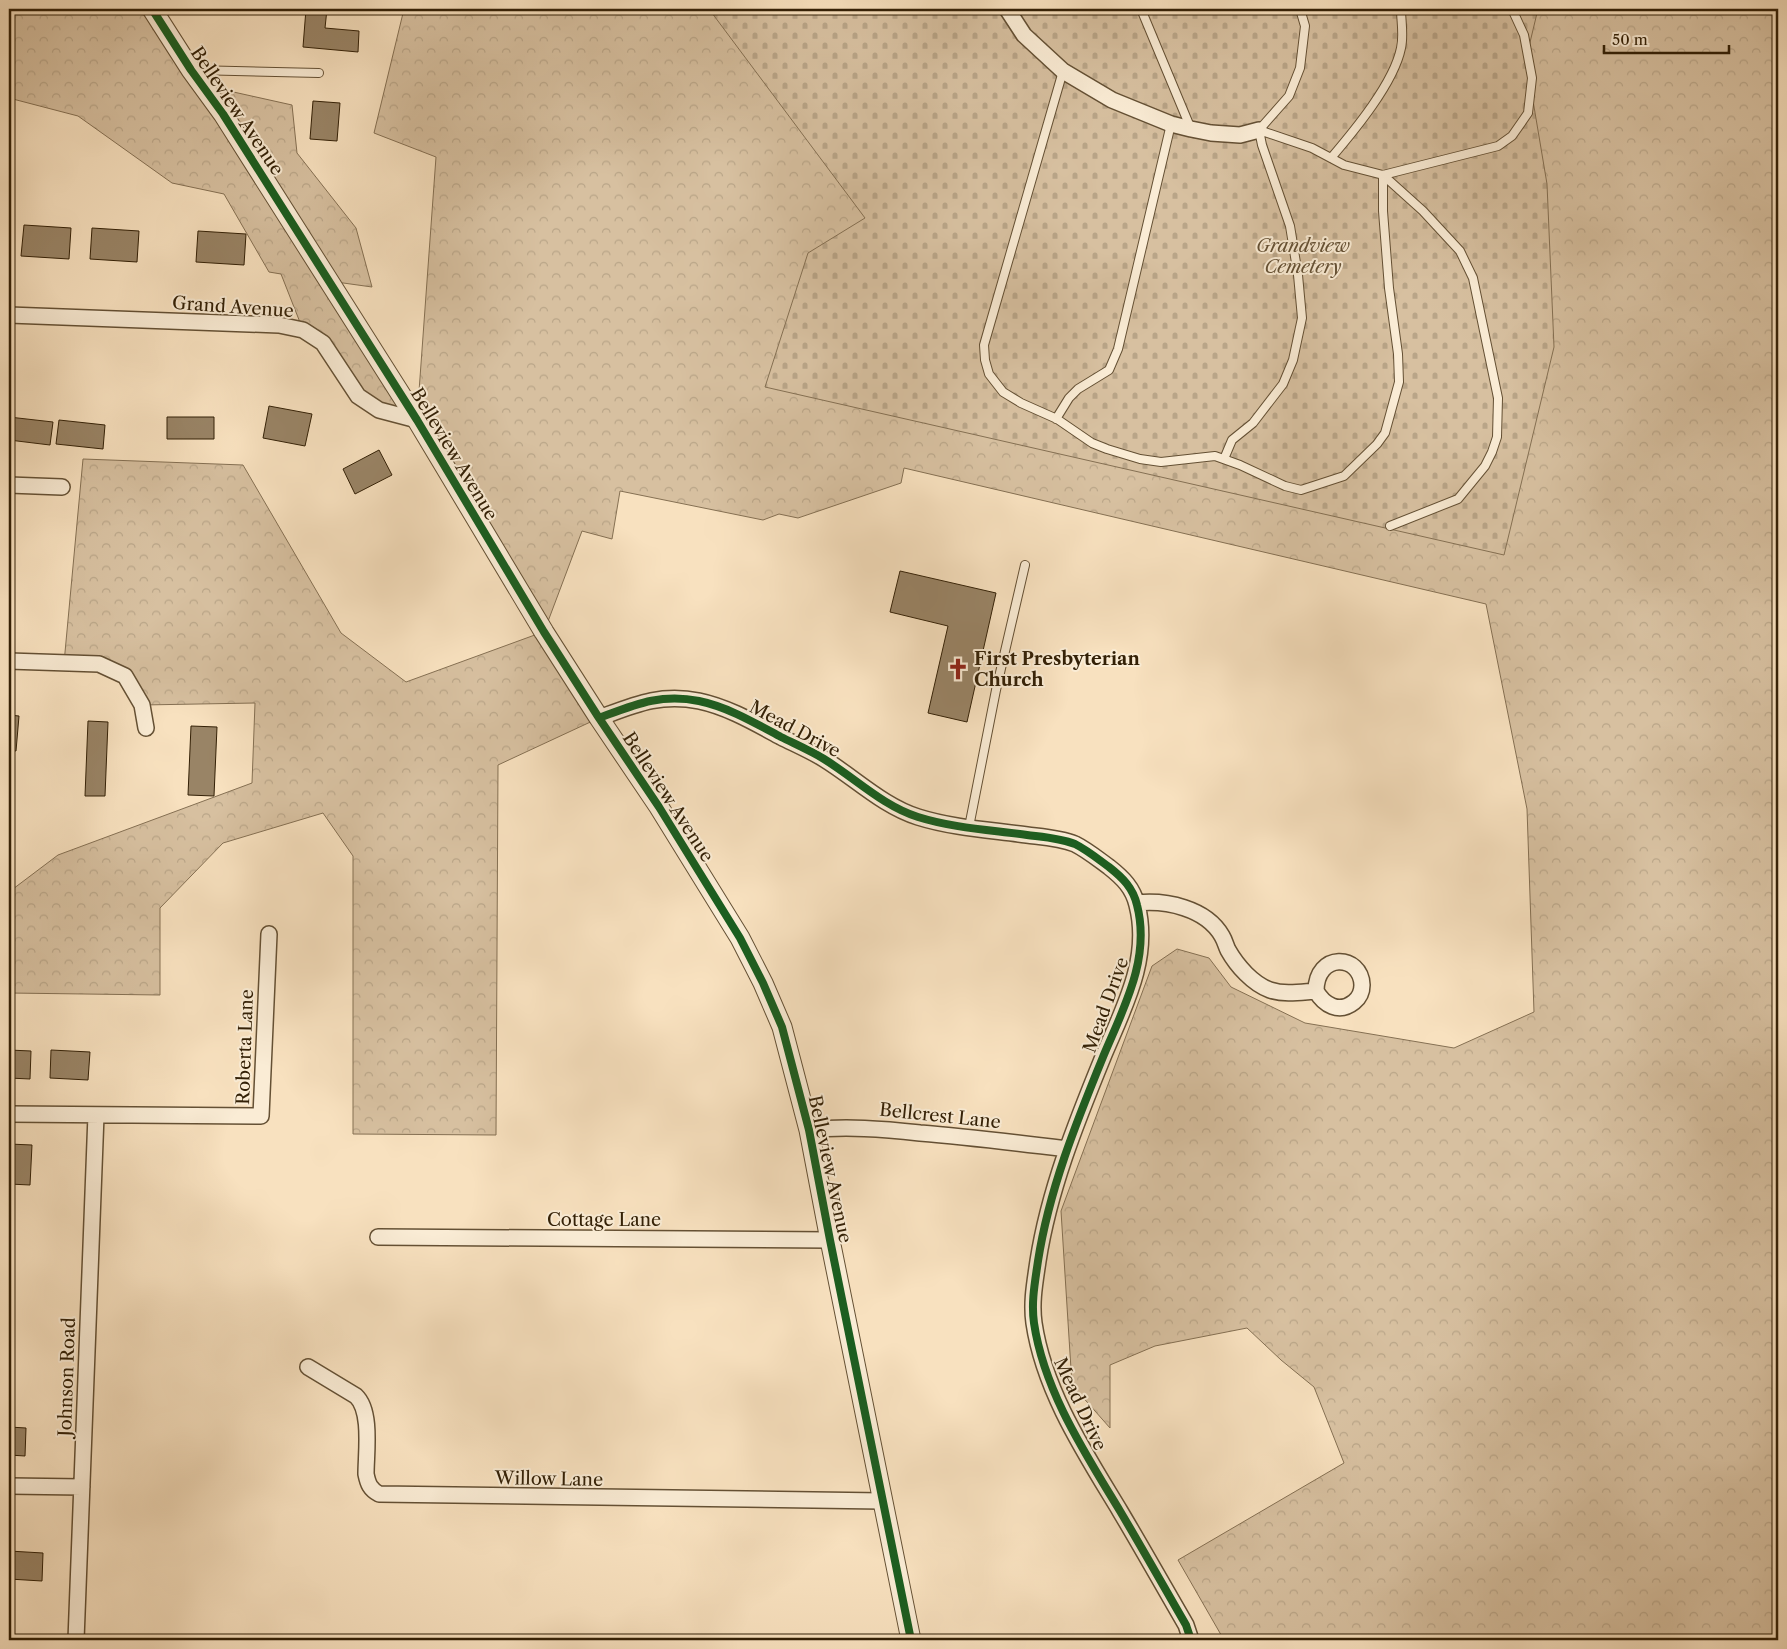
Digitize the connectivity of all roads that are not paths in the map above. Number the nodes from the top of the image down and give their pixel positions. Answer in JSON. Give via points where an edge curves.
{"nodes":[{"id":1,"x":152,"y":9,"type":"edge"},
{"id":2,"x":1007,"y":9,"type":"edge"},
{"id":3,"x":1141,"y":9,"type":"edge"},
{"id":4,"x":1300,"y":9,"type":"edge"},
{"id":5,"x":1400,"y":9,"type":"edge"},
{"id":6,"x":1512,"y":9,"type":"edge"},
{"id":7,"x":191,"y":70,"type":"junction"},
{"id":8,"x":1063,"y":71,"type":"junction"},
{"id":9,"x":319,"y":73,"type":"dead end"},
{"id":10,"x":1171,"y":124,"type":"junction"},
{"id":11,"x":1191,"y":129,"type":"junction"},
{"id":12,"x":1259,"y":130,"type":"junction"},
{"id":13,"x":1331,"y":158,"type":"junction"},
{"id":14,"x":1383,"y":175,"type":"junction"},
{"id":15,"x":9,"y":315,"type":"edge"},
{"id":16,"x":1056,"y":419,"type":"junction"},
{"id":17,"x":417,"y":420,"type":"junction"},
{"id":18,"x":1224,"y":459,"type":"junction"},
{"id":19,"x":9,"y":485,"type":"edge"},
{"id":20,"x":62,"y":487,"type":"dead end"},
{"id":21,"x":1390,"y":526,"type":"dead end"},
{"id":22,"x":1025,"y":565,"type":"dead end"},
{"id":23,"x":9,"y":661,"type":"edge"},
{"id":24,"x":599,"y":718,"type":"junction"},
{"id":25,"x":146,"y":728,"type":"dead end"},
{"id":26,"x":969,"y":827,"type":"junction"},
{"id":27,"x":1137,"y":903,"type":"junction"},
{"id":28,"x":269,"y":934,"type":"dead end"},
{"id":29,"x":1316,"y":991,"type":"dead end"},
{"id":30,"x":9,"y":1114,"type":"edge"},
{"id":31,"x":96,"y":1115,"type":"junction"},
{"id":32,"x":809,"y":1130,"type":"junction"},
{"id":33,"x":1068,"y":1149,"type":"junction"},
{"id":34,"x":378,"y":1237,"type":"dead end"},
{"id":35,"x":830,"y":1240,"type":"junction"},
{"id":36,"x":308,"y":1367,"type":"dead end"},
{"id":37,"x":9,"y":1486,"type":"edge"},
{"id":38,"x":82,"y":1488,"type":"junction"},
{"id":39,"x":882,"y":1502,"type":"junction"},
{"id":40,"x":76,"y":1640,"type":"edge"},
{"id":41,"x":910,"y":1640,"type":"edge"},
{"id":42,"x":1191,"y":1640,"type":"edge"}],
"edges":[{"from":1,"to":7,"type":"street","name":"Belleview Avenue"},
{"from":2,"to":8,"type":"street","via":[[1024,35]]},
{"from":3,"to":11,"type":"lane"},
{"from":4,"to":12,"type":"lane","via":[[1305,26],[1300,68],[1289,96]]},
{"from":5,"to":13,"type":"lane","via":[[1402,47],[1395,66],[1360,124]]},
{"from":6,"to":14,"type":"lane","via":[[1524,35],[1532,78],[1528,113],[1512,136],[1498,146]]},
{"from":7,"to":9,"type":"lane"},
{"from":7,"to":17,"type":"street","name":"Belleview Avenue","via":[[223,114]]},
{"from":8,"to":10,"type":"street","via":[[1112,100]]},
{"from":8,"to":16,"type":"lane","via":[[984,345],[989,374],[1003,392]]},
{"from":10,"to":11,"type":"street"},
{"from":10,"to":16,"type":"lane","via":[[1118,349],[1109,370],[1078,389]]},
{"from":11,"to":12,"type":"street","via":[[1240,134]]},
{"from":12,"to":13,"type":"lane"},
{"from":12,"to":18,"type":"lane","via":[[1290,226],[1302,318],[1293,360],[1283,384],[1253,423],[1232,440]]},
{"from":13,"to":14,"type":"lane","via":[[1344,165]]},
{"from":14,"to":18,"type":"lane","via":[[1383,211],[1399,382],[1385,433],[1344,476],[1301,490]]},
{"from":14,"to":21,"type":"lane","via":[[1460,251],[1473,278],[1498,398],[1497,437],[1492,452],[1485,466],[1458,499]]},
{"from":15,"to":17,"type":"street","name":"Grand Avenue","via":[[279,325],[303,330],[323,343],[358,396],[379,410]]},
{"from":16,"to":18,"type":"lane","via":[[1092,443],[1140,459],[1161,462],[1215,456]]},
{"from":17,"to":24,"type":"street","name":"Belleview Avenue"},
{"from":19,"to":20,"type":"street"},
{"from":22,"to":26,"type":"lane"},
{"from":23,"to":25,"type":"street","via":[[99,664],[125,676],[142,705]]},
{"from":24,"to":26,"type":"street","name":"Mead Drive","via":[[649,700],[674,698],[720,706],[822,758],[894,807],[917,817]]},
{"from":24,"to":32,"type":"street","name":"Belleview Avenue","via":[[659,807],[764,983],[782,1027]]},
{"from":26,"to":27,"type":"street","name":"Mead Drive","via":[[1074,844],[1116,873],[1132,889]]},
{"from":27,"to":29,"type":"street","via":[[1170,904],[1202,916],[1222,935],[1229,952],[1242,968],[1270,990],[1287,993]]},
{"from":27,"to":33,"type":"street","name":"Mead Drive","via":[[1141,938],[1134,983]]},
{"from":28,"to":31,"type":"street","name":"Roberta Lane","via":[[261,1116]]},
{"from":30,"to":31,"type":"street"},
{"from":31,"to":38,"type":"street","name":"Johnson Road"},
{"from":32,"to":33,"type":"street","name":"Bellcrest Lane","via":[[868,1128]]},
{"from":32,"to":35,"type":"street","name":"Belleview Avenue"},
{"from":33,"to":42,"type":"street","name":"Mead Drive","via":[[1041,1242],[1034,1293],[1038,1345],[1065,1414],[1186,1624]]},
{"from":34,"to":35,"type":"street","name":"Cottage Lane"},
{"from":35,"to":39,"type":"street","name":"Belleview Avenue"},
{"from":36,"to":39,"type":"street","name":"Willow Lane","via":[[362,1401],[366,1419],[367,1483],[379,1494]]},
{"from":37,"to":38,"type":"street"},
{"from":38,"to":40,"type":"street","name":"Johnson Road"},
{"from":39,"to":41,"type":"street","name":"Belleview Avenue"}]}
